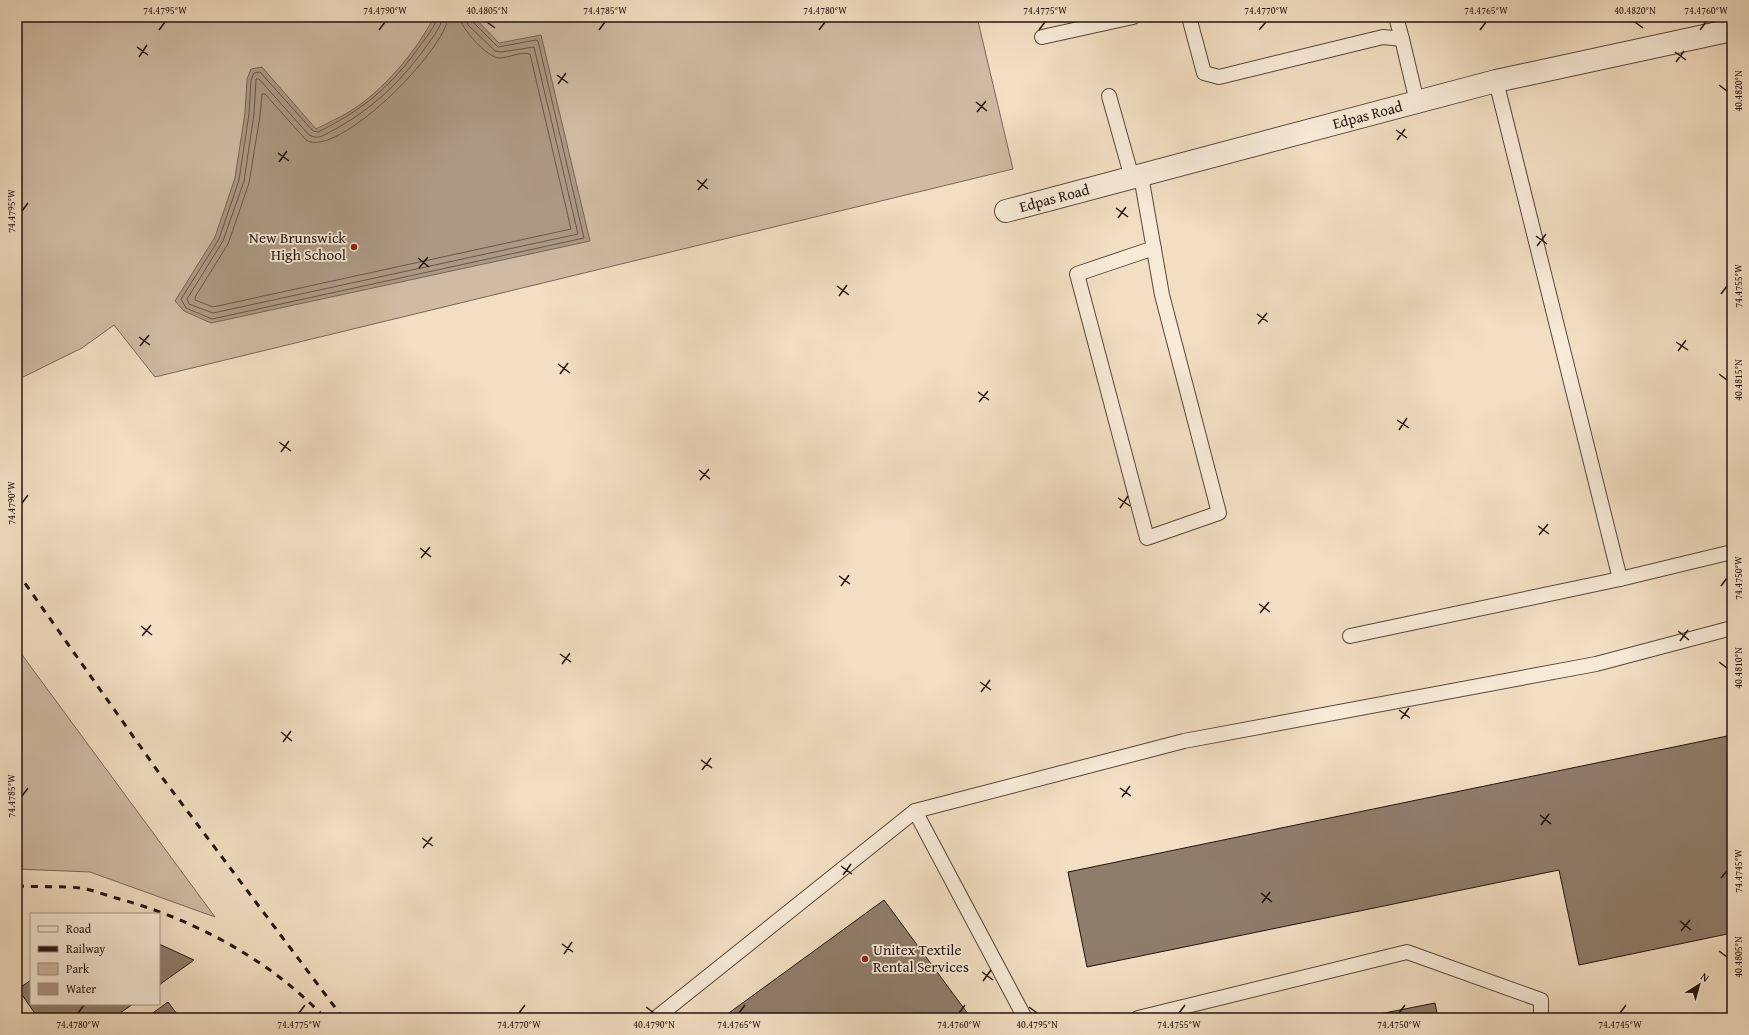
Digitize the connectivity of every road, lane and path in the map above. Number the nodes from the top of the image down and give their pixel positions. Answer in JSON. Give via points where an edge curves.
{"nodes":[{"id":1,"x":1133,"y":17,"type":"edge"},
{"id":2,"x":1190,"y":17,"type":"edge"},
{"id":3,"x":1396,"y":17,"type":"edge"},
{"id":4,"x":1732,"y":30,"type":"edge"},
{"id":5,"x":1042,"y":37,"type":"dead end"},
{"id":6,"x":1402,"y":40,"type":"junction"},
{"id":7,"x":1496,"y":81,"type":"junction"},
{"id":8,"x":1109,"y":96,"type":"dead end"},
{"id":9,"x":1417,"y":102,"type":"junction"},
{"id":10,"x":1137,"y":177,"type":"junction"},
{"id":11,"x":1006,"y":211,"type":"dead end"},
{"id":12,"x":1154,"y":248,"type":"junction"},
{"id":13,"x":1732,"y":552,"type":"edge"},
{"id":14,"x":1620,"y":579,"type":"junction"},
{"id":15,"x":1732,"y":628,"type":"edge"},
{"id":16,"x":1350,"y":636,"type":"dead end"},
{"id":17,"x":915,"y":811,"type":"junction"},
{"id":18,"x":656,"y":1018,"type":"edge"},
{"id":19,"x":1025,"y":1018,"type":"edge"},
{"id":20,"x":1138,"y":1018,"type":"edge"},
{"id":21,"x":1541,"y":1018,"type":"edge"}],
"edges":[{"from":1,"to":5,"type":"lane"},
{"from":2,"to":6,"type":"lane","via":[[1204,73],[1219,77],[1383,37]]},
{"from":3,"to":6,"type":"lane"},
{"from":4,"to":7,"type":"street","name":"Edpas Road"},
{"from":6,"to":9,"type":"lane"},
{"from":7,"to":9,"type":"street","name":"Edpas Road"},
{"from":7,"to":14,"type":"lane"},
{"from":8,"to":10,"type":"lane"},
{"from":9,"to":10,"type":"street","name":"Edpas Road"},
{"from":10,"to":11,"type":"street","name":"Edpas Road"},
{"from":10,"to":12,"type":"lane"},
{"from":12,"to":12,"type":"lane","via":[[1162,295],[1219,513],[1147,538],[1078,274]]},
{"from":13,"to":14,"type":"lane"},
{"from":14,"to":16,"type":"lane"},
{"from":15,"to":17,"type":"lane","via":[[1596,664],[1184,741]]},
{"from":17,"to":18,"type":"lane"},
{"from":17,"to":19,"type":"lane"},
{"from":20,"to":21,"type":"lane","via":[[1407,952],[1541,1000]]}]}
